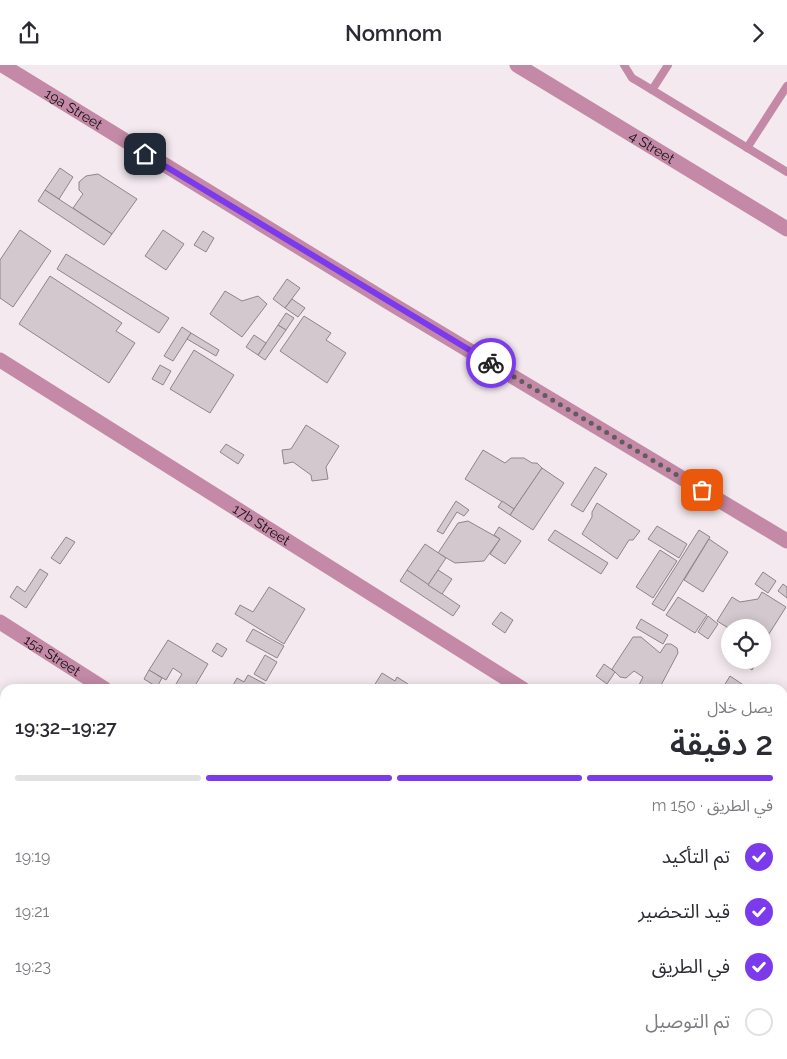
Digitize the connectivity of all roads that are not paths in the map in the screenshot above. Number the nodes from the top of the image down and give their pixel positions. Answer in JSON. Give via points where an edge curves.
{"nodes":[{"id":1,"x":2,"y":65,"type":"edge"},
{"id":2,"x":518,"y":65,"type":"edge"},
{"id":3,"x":624,"y":65,"type":"edge"},
{"id":4,"x":668,"y":65,"type":"edge"},
{"id":5,"x":787,"y":87,"type":"edge"},
{"id":6,"x":652,"y":90,"type":"junction"},
{"id":7,"x":747,"y":148,"type":"junction"},
{"id":8,"x":787,"y":173,"type":"edge"},
{"id":9,"x":787,"y":229,"type":"edge"},
{"id":10,"x":0,"y":360,"type":"edge"},
{"id":11,"x":787,"y":541,"type":"edge"},
{"id":12,"x":0,"y":622,"type":"edge"},
{"id":13,"x":96,"y":684,"type":"edge"},
{"id":14,"x":515,"y":684,"type":"edge"}],
"edges":[{"from":1,"to":11,"type":"street","name":"19a Street"},
{"from":2,"to":9,"type":"street","name":"4 Street"},
{"from":3,"to":6,"type":"lane","via":[[632,78]]},
{"from":4,"to":6,"type":"lane"},
{"from":5,"to":7,"type":"lane"},
{"from":6,"to":7,"type":"lane"},
{"from":7,"to":8,"type":"lane"},
{"from":10,"to":14,"type":"street","name":"17b Street"},
{"from":12,"to":13,"type":"street","name":"15a Street"}]}
